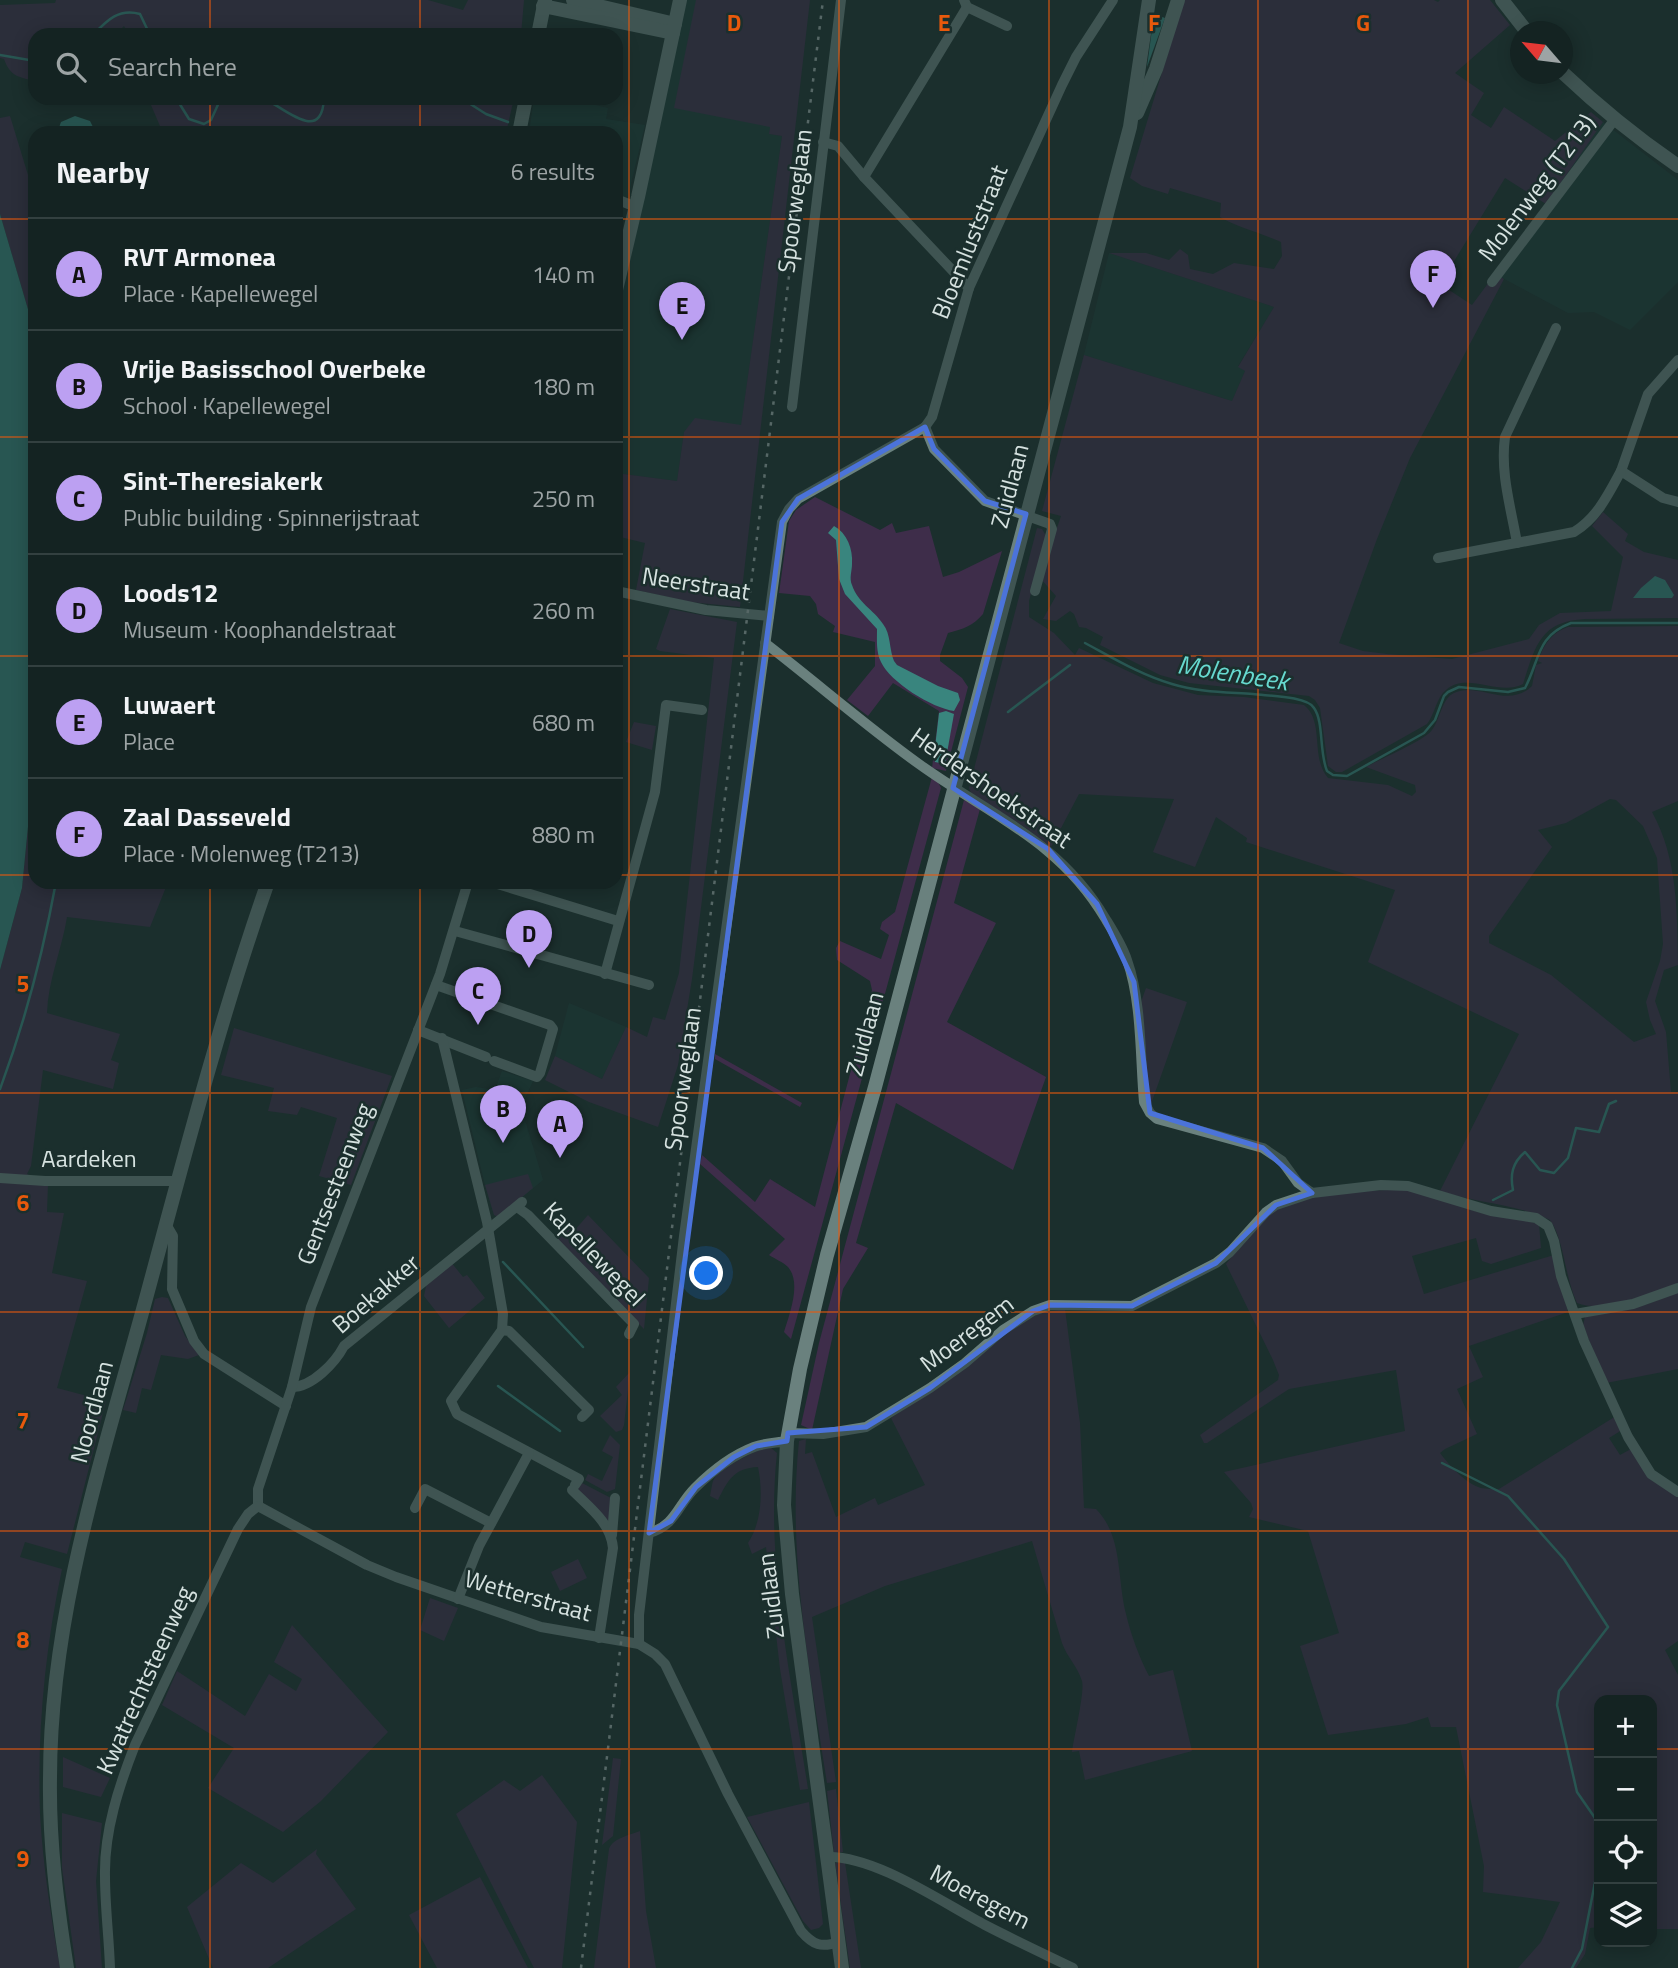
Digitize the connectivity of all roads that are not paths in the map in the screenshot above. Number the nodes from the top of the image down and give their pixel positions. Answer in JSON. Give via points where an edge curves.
{"nodes":[{"id":1,"x":573,"y":0,"type":"edge"},
{"id":2,"x":680,"y":0,"type":"edge"},
{"id":3,"x":841,"y":0,"type":"edge"},
{"id":4,"x":1112,"y":0,"type":"edge"},
{"id":5,"x":1149,"y":0,"type":"edge"},
{"id":6,"x":1178,"y":0,"type":"edge"},
{"id":7,"x":1502,"y":0,"type":"edge"},
{"id":8,"x":544,"y":3,"type":"edge"},
{"id":9,"x":965,"y":4,"type":"edge"},
{"id":10,"x":1518,"y":21,"type":"edge"},
{"id":11,"x":1007,"y":26,"type":"dead end"},
{"id":12,"x":539,"y":28,"type":"edge"},
{"id":13,"x":674,"y":29,"type":"junction"},
{"id":14,"x":1573,"y":81,"type":"edge"},
{"id":15,"x":525,"y":105,"type":"edge"},
{"id":16,"x":1615,"y":118,"type":"junction"},
{"id":17,"x":520,"y":126,"type":"edge"},
{"id":18,"x":1130,"y":127,"type":"junction"},
{"id":19,"x":823,"y":142,"type":"junction"},
{"id":20,"x":1677,"y":162,"type":"edge"},
{"id":21,"x":864,"y":177,"type":"junction"},
{"id":22,"x":623,"y":202,"type":"edge"},
{"id":23,"x":636,"y":207,"type":"junction"},
{"id":24,"x":623,"y":261,"type":"edge"},
{"id":25,"x":1492,"y":282,"type":"dead end"},
{"id":26,"x":969,"y":288,"type":"junction"},
{"id":27,"x":1556,"y":328,"type":"dead end"},
{"id":28,"x":1678,"y":360,"type":"edge"},
{"id":29,"x":792,"y":407,"type":"dead end"},
{"id":30,"x":925,"y":427,"type":"junction"},
{"id":31,"x":1621,"y":471,"type":"junction"},
{"id":32,"x":1678,"y":502,"type":"edge"},
{"id":33,"x":1027,"y":514,"type":"junction"},
{"id":34,"x":1517,"y":543,"type":"junction"},
{"id":35,"x":1438,"y":558,"type":"dead end"},
{"id":36,"x":1035,"y":591,"type":"dead end"},
{"id":37,"x":623,"y":593,"type":"edge"},
{"id":38,"x":769,"y":617,"type":"junction"},
{"id":39,"x":765,"y":643,"type":"junction"},
{"id":40,"x":702,"y":710,"type":"dead end"},
{"id":41,"x":953,"y":788,"type":"junction"},
{"id":42,"x":266,"y":889,"type":"edge"},
{"id":43,"x":466,"y":889,"type":"edge"},
{"id":44,"x":514,"y":889,"type":"edge"},
{"id":45,"x":618,"y":920,"type":"junction"},
{"id":46,"x":455,"y":931,"type":"junction"},
{"id":47,"x":605,"y":974,"type":"junction"},
{"id":48,"x":436,"y":985,"type":"junction"},
{"id":49,"x":649,"y":985,"type":"dead end"},
{"id":50,"x":418,"y":1030,"type":"junction"},
{"id":51,"x":442,"y":1038,"type":"junction"},
{"id":52,"x":0,"y":1178,"type":"edge"},
{"id":53,"x":178,"y":1181,"type":"junction"},
{"id":54,"x":1312,"y":1193,"type":"junction"},
{"id":55,"x":166,"y":1224,"type":"junction"},
{"id":56,"x":488,"y":1228,"type":"junction"},
{"id":57,"x":1678,"y":1288,"type":"edge"},
{"id":58,"x":172,"y":1289,"type":"junction"},
{"id":59,"x":148,"y":1290,"type":"junction"},
{"id":60,"x":1576,"y":1314,"type":"junction"},
{"id":61,"x":502,"y":1329,"type":"junction"},
{"id":62,"x":629,"y":1334,"type":"dead end"},
{"id":63,"x":292,"y":1387,"type":"junction"},
{"id":64,"x":286,"y":1406,"type":"junction"},
{"id":65,"x":582,"y":1417,"type":"dead end"},
{"id":66,"x":787,"y":1437,"type":"junction"},
{"id":67,"x":529,"y":1453,"type":"junction"},
{"id":68,"x":1678,"y":1492,"type":"edge"},
{"id":69,"x":615,"y":1498,"type":"dead end"},
{"id":70,"x":258,"y":1506,"type":"junction"},
{"id":71,"x":415,"y":1508,"type":"dead end"},
{"id":72,"x":491,"y":1523,"type":"junction"},
{"id":73,"x":649,"y":1533,"type":"junction"},
{"id":74,"x":611,"y":1535,"type":"junction"},
{"id":75,"x":458,"y":1599,"type":"junction"},
{"id":76,"x":598,"y":1638,"type":"junction"},
{"id":77,"x":639,"y":1644,"type":"junction"},
{"id":78,"x":827,"y":1857,"type":"junction"},
{"id":79,"x":839,"y":1942,"type":"junction"},
{"id":80,"x":67,"y":1968,"type":"edge"},
{"id":81,"x":110,"y":1968,"type":"edge"},
{"id":82,"x":842,"y":1968,"type":"edge"},
{"id":83,"x":1073,"y":1968,"type":"edge"}],
"edges":[{"from":1,"to":13,"type":"main road"},
{"from":2,"to":13,"type":"main road"},
{"from":3,"to":19,"type":"street","name":"Spoorweglaan"},
{"from":4,"to":26,"type":"street","name":"Bloemluststraat","via":[[1062,85]]},
{"from":5,"to":18,"type":"main road","name":"Zuidlaan"},
{"from":6,"to":18,"type":"main road","name":"Zuidlaan","via":[[1156,69]]},
{"from":7,"to":10,"type":"main road"},
{"from":8,"to":12,"type":"main road"},
{"from":8,"to":13,"type":"main road"},
{"from":9,"to":11,"type":"street"},
{"from":9,"to":21,"type":"street"},
{"from":13,"to":23,"type":"main road"},
{"from":14,"to":16,"type":"main road"},
{"from":15,"to":17,"type":"main road"},
{"from":16,"to":20,"type":"main road"},
{"from":16,"to":25,"type":"street","name":"Molenweg (T213)"},
{"from":18,"to":33,"type":"main road","name":"Zuidlaan"},
{"from":19,"to":21,"type":"street","via":[[838,146]]},
{"from":19,"to":29,"type":"street","name":"Spoorweglaan"},
{"from":21,"to":26,"type":"street"},
{"from":22,"to":23,"type":"street"},
{"from":23,"to":24,"type":"main road"},
{"from":26,"to":30,"type":"street","name":"Bloemluststraat","via":[[935,409]]},
{"from":27,"to":34,"type":"street","via":[[1505,437],[1505,478]]},
{"from":28,"to":31,"type":"street","via":[[1648,394]]},
{"from":30,"to":33,"type":"street","via":[[934,449],[985,501]]},
{"from":30,"to":38,"type":"street","name":"Spoorweglaan","via":[[798,499],[789,509],[782,522]]},
{"from":31,"to":32,"type":"street","via":[[1663,498]]},
{"from":31,"to":34,"type":"street","via":[[1597,514],[1585,525],[1574,532]]},
{"from":33,"to":36,"type":"street","via":[[1052,529]]},
{"from":33,"to":41,"type":"main road","name":"Zuidlaan"},
{"from":34,"to":35,"type":"street"},
{"from":37,"to":38,"type":"street","name":"Neerstraat"},
{"from":38,"to":39,"type":"street","name":"Spoorweglaan"},
{"from":39,"to":41,"type":"street","name":"Herdershoekstraat"},
{"from":39,"to":73,"type":"street","name":"Spoorweglaan","via":[[685,1224]]},
{"from":40,"to":45,"type":"street","via":[[666,705],[655,792]]},
{"from":41,"to":54,"type":"street","name":"Herdershoekstraat","via":[[1048,849],[1097,904],[1127,958],[1134,982],[1144,1102],[1150,1114],[1166,1123],[1263,1148]]},
{"from":41,"to":66,"type":"main road","name":"Zuidlaan","via":[[827,1255]]},
{"from":42,"to":53,"type":"main road","name":"Noordlaan","via":[[237,970]]},
{"from":43,"to":46,"type":"street","name":"Gentsesteenweg"},
{"from":44,"to":45,"type":"street"},
{"from":45,"to":47,"type":"street"},
{"from":46,"to":47,"type":"street"},
{"from":46,"to":48,"type":"street","name":"Gentsesteenweg"},
{"from":47,"to":49,"type":"street"},
{"from":48,"to":50,"type":"street","name":"Gentsesteenweg"},
{"from":48,"to":51,"type":"street","via":[[553,1029],[537,1077]]},
{"from":50,"to":51,"type":"street"},
{"from":50,"to":63,"type":"street","name":"Gentsesteenweg","via":[[312,1307]]},
{"from":51,"to":56,"type":"street"},
{"from":52,"to":53,"type":"street","name":"Aardeken"},
{"from":53,"to":55,"type":"main road","name":"Noordlaan"},
{"from":54,"to":60,"type":"street","via":[[1408,1186],[1536,1219],[1551,1230],[1561,1276]]},
{"from":54,"to":66,"type":"street","name":"Moeregem","via":[[1276,1205],[1216,1263],[1132,1306],[1050,1306],[1032,1311],[930,1388],[866,1427]]},
{"from":55,"to":58,"type":"street","via":[[173,1236]]},
{"from":55,"to":59,"type":"main road","name":"Noordlaan"},
{"from":56,"to":61,"type":"street"},
{"from":56,"to":62,"type":"street","name":"Kapellewegel","via":[[519,1205],[634,1324]]},
{"from":56,"to":63,"type":"street","name":"Boekakker","via":[[344,1346],[337,1359],[302,1387]]},
{"from":57,"to":60,"type":"street","via":[[1633,1304]]},
{"from":58,"to":59,"type":"street"},
{"from":58,"to":64,"type":"street","via":[[204,1354]]},
{"from":59,"to":80,"type":"main road","name":"Noordlaan","via":[[63,1626],[50,1776],[57,1901]]},
{"from":60,"to":68,"type":"street","via":[[1597,1371],[1642,1462]]},
{"from":61,"to":65,"type":"street","via":[[589,1410]]},
{"from":61,"to":67,"type":"street","via":[[450,1401],[457,1414]]},
{"from":63,"to":64,"type":"street","name":"Gentsesteenweg"},
{"from":64,"to":70,"type":"street","name":"Gentsesteenweg","via":[[258,1489]]},
{"from":66,"to":73,"type":"street","name":"Moeregem","via":[[734,1457],[696,1487],[671,1521]]},
{"from":66,"to":78,"type":"main road","name":"Zuidlaan","via":[[784,1505]]},
{"from":67,"to":72,"type":"street"},
{"from":67,"to":74,"type":"street","via":[[579,1479],[573,1488]]},
{"from":69,"to":74,"type":"street"},
{"from":70,"to":75,"type":"street","name":"Wetterstraat","via":[[367,1565]]},
{"from":70,"to":81,"type":"street","name":"Kwatrechtsteenweg","via":[[248,1514],[227,1550],[122,1777],[105,1874]]},
{"from":71,"to":72,"type":"street","via":[[425,1489]]},
{"from":72,"to":75,"type":"street"},
{"from":73,"to":77,"type":"street","name":"Spoorweglaan"},
{"from":74,"to":76,"type":"street"},
{"from":75,"to":76,"type":"street","name":"Wetterstraat","via":[[541,1627]]},
{"from":76,"to":77,"type":"street","name":"Wetterstraat"},
{"from":77,"to":79,"type":"street","via":[[665,1664],[801,1931],[819,1946]]},
{"from":78,"to":79,"type":"main road","name":"Zuidlaan"},
{"from":78,"to":83,"type":"street","name":"Moeregem","via":[[857,1861],[902,1879]]},
{"from":79,"to":82,"type":"main road","name":"Zuidlaan"}]}
